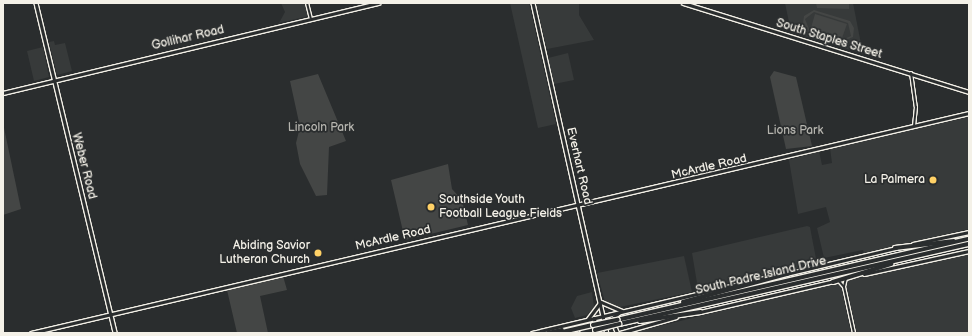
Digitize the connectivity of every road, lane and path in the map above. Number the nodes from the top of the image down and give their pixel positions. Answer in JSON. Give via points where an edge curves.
{"nodes":[{"id":1,"x":36,"y":3,"type":"edge"},
{"id":2,"x":307,"y":3,"type":"edge"},
{"id":3,"x":378,"y":3,"type":"edge"},
{"id":4,"x":533,"y":3,"type":"edge"},
{"id":5,"x":682,"y":3,"type":"edge"},
{"id":6,"x":311,"y":19,"type":"junction"},
{"id":7,"x":911,"y":73,"type":"junction"},
{"id":8,"x":55,"y":80,"type":"junction"},
{"id":9,"x":3,"y":92,"type":"edge"},
{"id":10,"x":969,"y":93,"type":"edge"},
{"id":11,"x":969,"y":113,"type":"edge"},
{"id":12,"x":914,"y":125,"type":"junction"},
{"id":13,"x":578,"y":203,"type":"junction"},
{"id":14,"x":969,"y":232,"type":"edge"},
{"id":15,"x":969,"y":239,"type":"edge"},
{"id":16,"x":959,"y":241,"type":"junction"},
{"id":17,"x":969,"y":244,"type":"edge"},
{"id":18,"x":895,"y":248,"type":"junction"},
{"id":19,"x":969,"y":251,"type":"edge"},
{"id":20,"x":907,"y":258,"type":"junction"},
{"id":21,"x":786,"y":274,"type":"junction"},
{"id":22,"x":846,"y":278,"type":"junction"},
{"id":23,"x":838,"y":280,"type":"junction"},
{"id":24,"x":833,"y":282,"type":"junction"},
{"id":25,"x":844,"y":287,"type":"junction"},
{"id":26,"x":601,"y":302,"type":"junction"},
{"id":27,"x":622,"y":311,"type":"junction"},
{"id":28,"x":700,"y":312,"type":"junction"},
{"id":29,"x":111,"y":314,"type":"junction"},
{"id":30,"x":604,"y":315,"type":"junction"},
{"id":31,"x":637,"y":315,"type":"junction"},
{"id":32,"x":593,"y":318,"type":"junction"},
{"id":33,"x":588,"y":319,"type":"junction"},
{"id":34,"x":620,"y":324,"type":"junction"},
{"id":35,"x":575,"y":329,"type":"junction"},
{"id":36,"x":31,"y":333,"type":"edge"},
{"id":37,"x":115,"y":333,"type":"edge"},
{"id":38,"x":532,"y":333,"type":"edge"},
{"id":39,"x":548,"y":333,"type":"edge"},
{"id":40,"x":558,"y":333,"type":"edge"},
{"id":41,"x":582,"y":333,"type":"edge"},
{"id":42,"x":599,"y":333,"type":"edge"},
{"id":43,"x":607,"y":333,"type":"edge"},
{"id":44,"x":617,"y":333,"type":"edge"},
{"id":45,"x":620,"y":333,"type":"edge"},
{"id":46,"x":854,"y":333,"type":"edge"}],
"edges":[{"from":1,"to":8,"type":"main road","name":"Weber Road"},
{"from":2,"to":6,"type":"street"},
{"from":3,"to":6,"type":"main road","name":"Gollihar Road"},
{"from":4,"to":13,"type":"main road","name":"Everhart Road"},
{"from":5,"to":7,"type":"main road","name":"South Staples Street"},
{"from":6,"to":8,"type":"main road","name":"Gollihar Road"},
{"from":7,"to":10,"type":"main road","name":"South Staples Street"},
{"from":7,"to":12,"type":"street","via":[[916,107]]},
{"from":8,"to":9,"type":"main road","name":"Gollihar Road"},
{"from":8,"to":29,"type":"main road","name":"Weber Road"},
{"from":11,"to":12,"type":"main road","name":"McArdle Road"},
{"from":12,"to":13,"type":"main road","name":"McArdle Road","via":[[709,177]]},
{"from":13,"to":26,"type":"main road","name":"Everhart Road"},
{"from":13,"to":29,"type":"main road","name":"McArdle Road"},
{"from":14,"to":18,"type":"main road"},
{"from":15,"to":16,"type":"highway","name":"South Padre Island Drive"},
{"from":16,"to":18,"type":"highway"},
{"from":16,"to":31,"type":"highway","name":"South Padre Island Drive"},
{"from":17,"to":20,"type":"highway","name":"South Padre Island Drive"},
{"from":18,"to":21,"type":"main road"},
{"from":19,"to":22,"type":"main road"},
{"from":20,"to":24,"type":"highway"},
{"from":20,"to":34,"type":"highway","name":"South Padre Island Drive"},
{"from":21,"to":27,"type":"main road"},
{"from":21,"to":31,"type":"highway"},
{"from":22,"to":23,"type":"main road"},
{"from":22,"to":25,"type":"street"},
{"from":23,"to":24,"type":"main road"},
{"from":23,"to":25,"type":"street"},
{"from":24,"to":28,"type":"main road"},
{"from":25,"to":46,"type":"street"},
{"from":26,"to":27,"type":"main road"},
{"from":26,"to":30,"type":"main road","name":"Everhart Road"},
{"from":26,"to":33,"type":"main road"},
{"from":27,"to":30,"type":"main road"},
{"from":27,"to":44,"type":"main road","via":[[611,319]]},
{"from":28,"to":34,"type":"highway"},
{"from":28,"to":45,"type":"main road"},
{"from":29,"to":36,"type":"main road","name":"McArdle Road"},
{"from":29,"to":37,"type":"main road","name":"Weber Road"},
{"from":30,"to":32,"type":"main road"},
{"from":30,"to":43,"type":"main road","name":"Everhart Road"},
{"from":31,"to":35,"type":"highway","name":"South Padre Island Drive","bridge":true},
{"from":32,"to":33,"type":"main road"},
{"from":32,"to":42,"type":"main road","via":[[598,321]]},
{"from":33,"to":38,"type":"main road"},
{"from":34,"to":41,"type":"highway","name":"South Padre Island Drive","bridge":true},
{"from":35,"to":39,"type":"highway"},
{"from":35,"to":40,"type":"highway","name":"South Padre Island Drive"}]}
